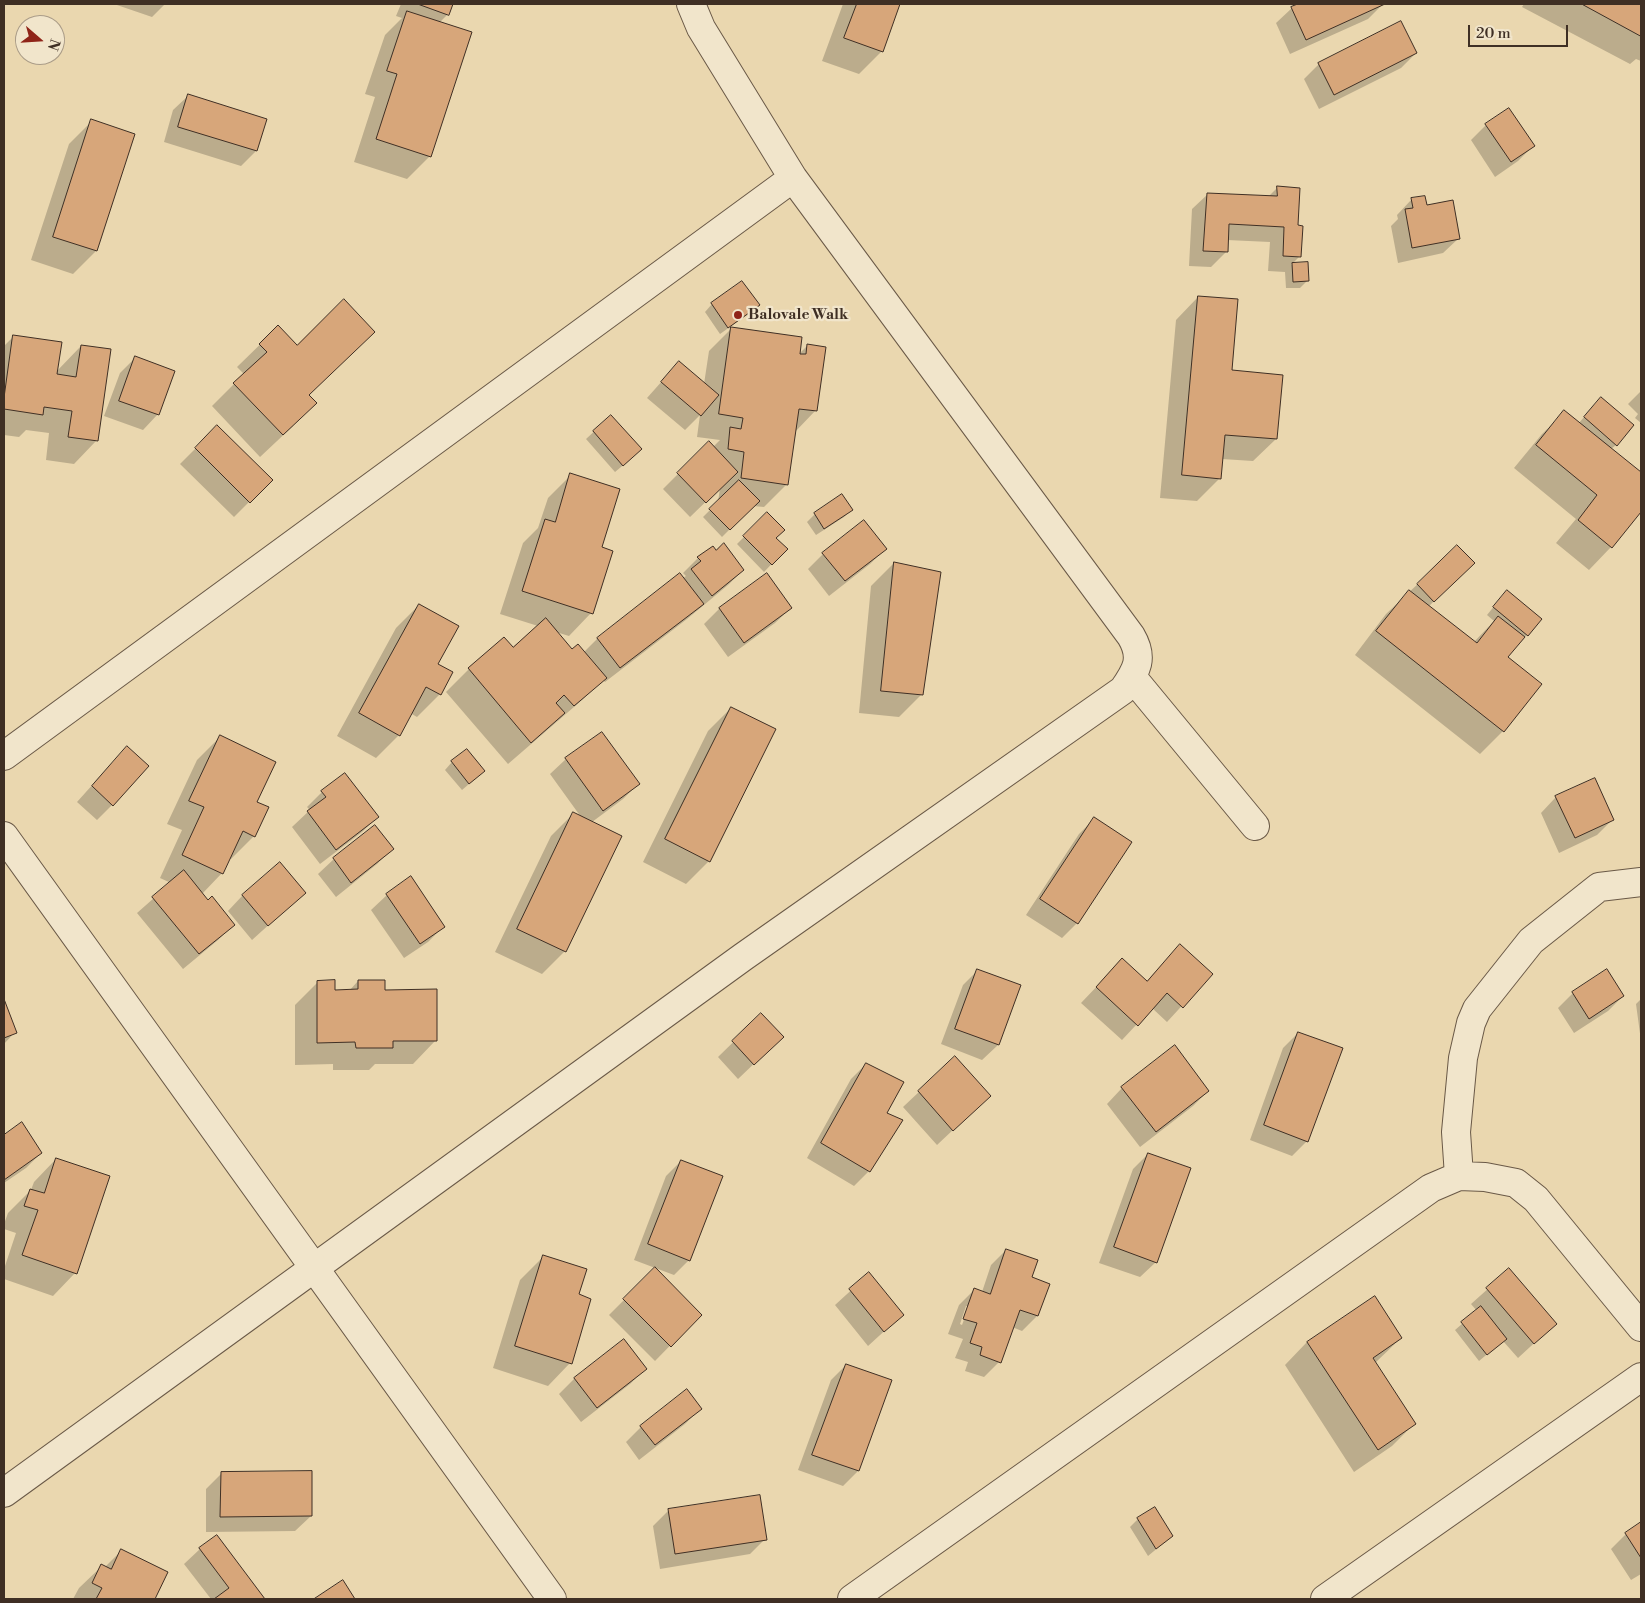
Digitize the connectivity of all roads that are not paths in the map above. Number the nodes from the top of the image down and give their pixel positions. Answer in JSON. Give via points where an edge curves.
{"nodes":[{"id":1,"x":691,"y":4,"type":"edge"},
{"id":2,"x":793,"y":178,"type":"junction"},
{"id":3,"x":1132,"y":677,"type":"junction"},
{"id":4,"x":4,"y":756,"type":"edge"},
{"id":5,"x":1255,"y":826,"type":"dead end"},
{"id":6,"x":4,"y":836,"type":"edge"},
{"id":7,"x":1641,"y":882,"type":"edge"},
{"id":8,"x":1459,"y":1176,"type":"junction"},
{"id":9,"x":315,"y":1268,"type":"junction"},
{"id":10,"x":1641,"y":1327,"type":"edge"},
{"id":11,"x":1641,"y":1377,"type":"edge"},
{"id":12,"x":4,"y":1492,"type":"edge"},
{"id":13,"x":552,"y":1599,"type":"edge"},
{"id":14,"x":852,"y":1599,"type":"edge"},
{"id":15,"x":1325,"y":1599,"type":"edge"}],
"edges":[{"from":1,"to":2,"type":"street","via":[[701,28]]},
{"from":2,"to":3,"type":"street","via":[[1131,636],[1138,648]]},
{"from":2,"to":4,"type":"street"},
{"from":3,"to":5,"type":"street"},
{"from":3,"to":9,"type":"street","via":[[1123,690],[751,951]]},
{"from":6,"to":9,"type":"street"},
{"from":7,"to":8,"type":"street","via":[[1599,887],[1531,941],[1477,1010],[1463,1058],[1456,1132]]},
{"from":8,"to":10,"type":"street","via":[[1516,1183],[1536,1199]]},
{"from":8,"to":14,"type":"street","via":[[1431,1188]]},
{"from":9,"to":12,"type":"street"},
{"from":9,"to":13,"type":"street"},
{"from":11,"to":15,"type":"street"}]}
